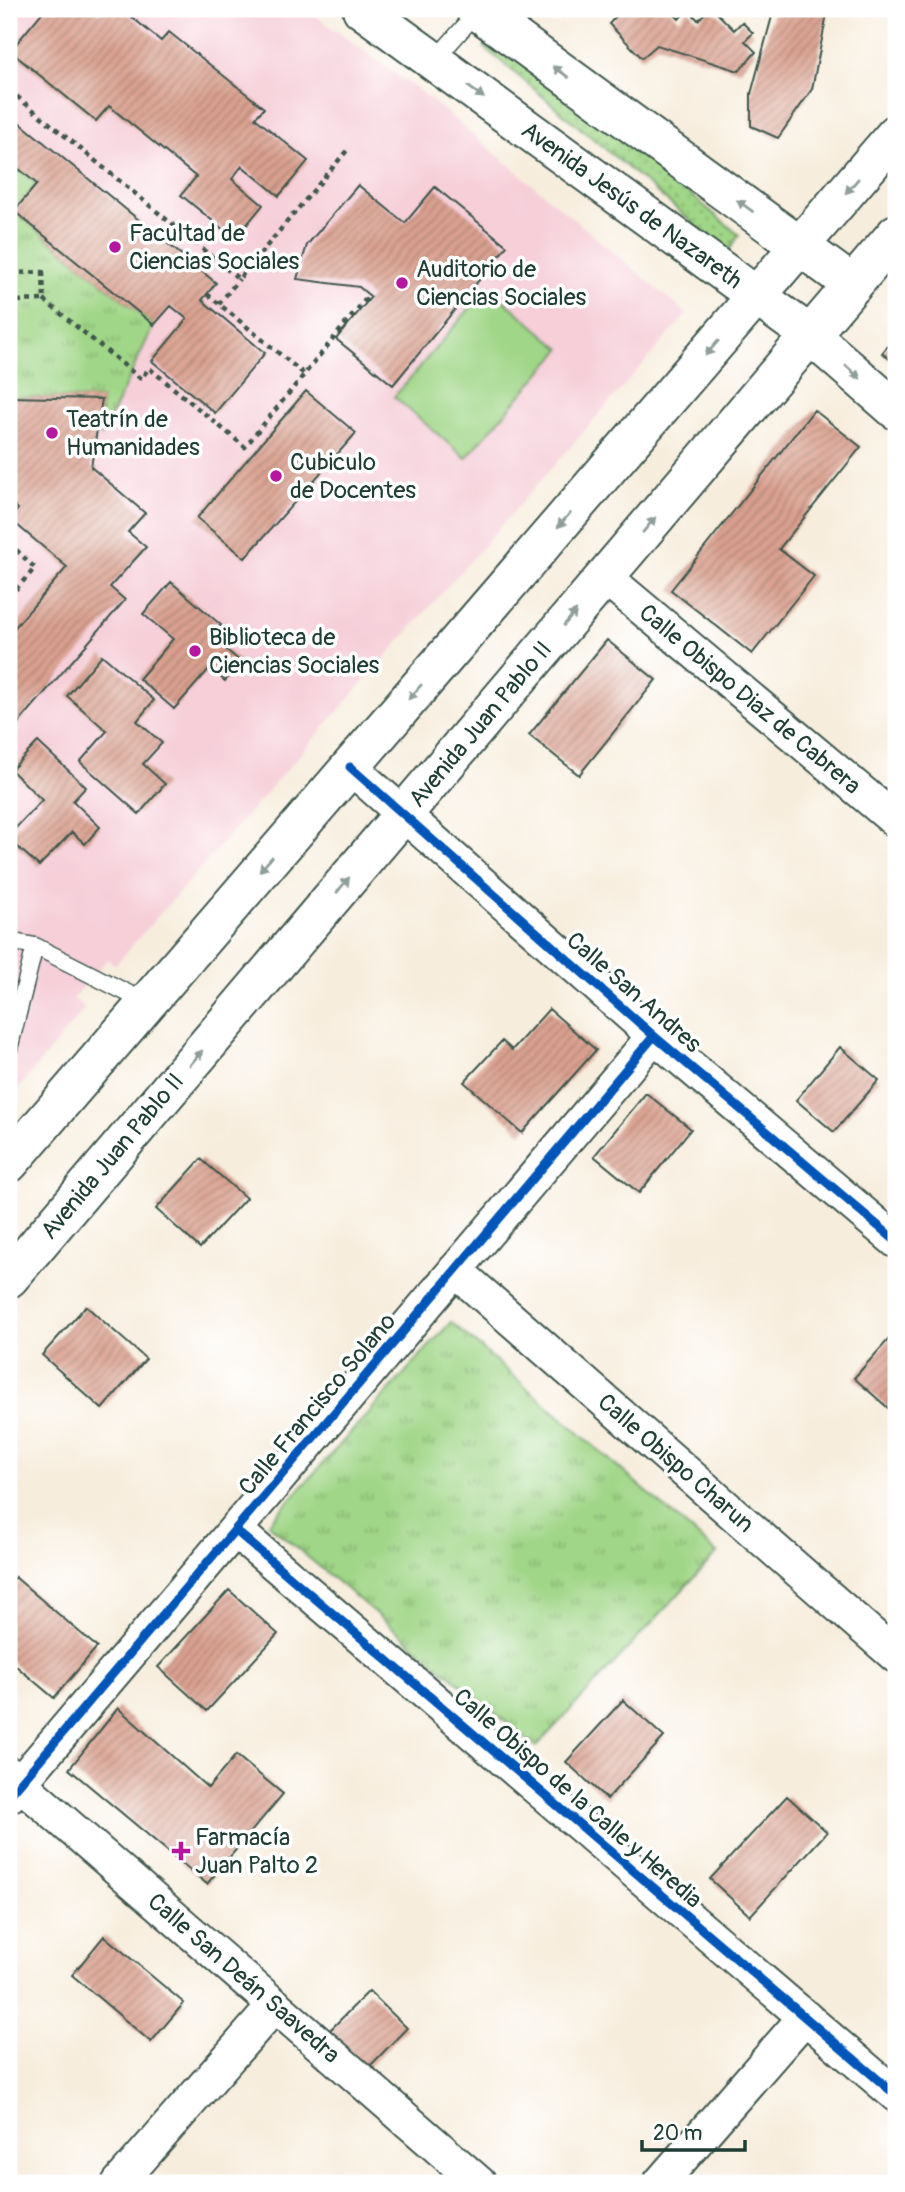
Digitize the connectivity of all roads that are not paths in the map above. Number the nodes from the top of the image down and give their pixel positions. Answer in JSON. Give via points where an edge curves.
{"nodes":[{"id":1,"x":362,"y":9,"type":"edge"},
{"id":2,"x":476,"y":10,"type":"edge"},
{"id":3,"x":434,"y":61,"type":"junction"},
{"id":4,"x":896,"y":134,"type":"edge"},
{"id":5,"x":896,"y":234,"type":"edge"},
{"id":6,"x":800,"y":247,"type":"junction"},
{"id":7,"x":853,"y":285,"type":"junction"},
{"id":8,"x":757,"y":296,"type":"junction"},
{"id":9,"x":810,"y":335,"type":"junction"},
{"id":10,"x":896,"y":410,"type":"edge"},
{"id":11,"x":605,"y":577,"type":"junction"},
{"id":12,"x":350,"y":767,"type":"junction"},
{"id":13,"x":404,"y":813,"type":"junction"},
{"id":14,"x":896,"y":821,"type":"edge"},
{"id":15,"x":9,"y":941,"type":"edge"},
{"id":16,"x":35,"y":946,"type":"junction"},
{"id":17,"x":147,"y":1003,"type":"junction"},
{"id":18,"x":654,"y":1036,"type":"junction"},
{"id":19,"x":9,"y":1049,"type":"edge"},
{"id":20,"x":9,"y":1163,"type":"edge"},
{"id":21,"x":896,"y":1241,"type":"edge"},
{"id":22,"x":455,"y":1270,"type":"junction"},
{"id":23,"x":9,"y":1278,"type":"edge"},
{"id":24,"x":235,"y":1530,"type":"junction"},
{"id":25,"x":896,"y":1656,"type":"edge"},
{"id":26,"x":12,"y":1784,"type":"edge"},
{"id":27,"x":275,"y":2005,"type":"junction"},
{"id":28,"x":805,"y":2017,"type":"junction"},
{"id":29,"x":896,"y":2095,"type":"edge"},
{"id":30,"x":119,"y":2183,"type":"edge"},
{"id":31,"x":479,"y":2183,"type":"edge"},
{"id":32,"x":660,"y":2183,"type":"edge"}],
"edges":[{"from":1,"to":3,"type":"main road","name":"Avenida Jesús de Nazareth"},
{"from":2,"to":3,"type":"lane"},
{"from":6,"to":2,"type":"main road","one_way":true},
{"from":3,"to":8,"type":"main road","name":"Avenida Jesús de Nazareth","one_way":true},
{"from":4,"to":6,"type":"main road","one_way":true},
{"from":5,"to":7,"type":"main road","name":"Avenida Juan Pablo II"},
{"from":6,"to":7,"type":"main road"},
{"from":6,"to":8,"type":"main road"},
{"from":7,"to":9,"type":"main road","name":"Avenida Juan Pablo II"},
{"from":8,"to":9,"type":"main road","name":"Avenida Jesús de Nazareth"},
{"from":8,"to":12,"type":"main road","one_way":true},
{"from":9,"to":10,"type":"main road","name":"Avenida Jesús de Nazareth","one_way":true},
{"from":11,"to":9,"type":"main road","name":"Avenida Juan Pablo II","one_way":true},
{"from":13,"to":11,"type":"main road","name":"Avenida Juan Pablo II","one_way":true},
{"from":11,"to":14,"type":"street","name":"Calle Obispo Diaz de Cabrera"},
{"from":12,"to":13,"type":"street","name":"Calle San Andres"},
{"from":12,"to":17,"type":"main road","one_way":true},
{"from":13,"to":18,"type":"street","name":"Calle San Andres"},
{"from":23,"to":13,"type":"main road","name":"Avenida Juan Pablo II","one_way":true},
{"from":15,"to":16,"type":"lane"},
{"from":16,"to":17,"type":"lane"},
{"from":16,"to":19,"type":"lane"},
{"from":17,"to":20,"type":"main road"},
{"from":18,"to":21,"type":"street","name":"Calle San Andres"},
{"from":18,"to":22,"type":"street","name":"Calle Francisco Solano"},
{"from":22,"to":24,"type":"street","name":"Calle Francisco Solano"},
{"from":22,"to":25,"type":"street","name":"Calle Obispo Charun"},
{"from":24,"to":26,"type":"street","name":"Calle Francisco Solano"},
{"from":24,"to":28,"type":"street","name":"Calle Obispo de la Calle y Heredia"},
{"from":26,"to":27,"type":"street","name":"Calle San Deán Saavedra"},
{"from":27,"to":30,"type":"street"},
{"from":27,"to":31,"type":"street","name":"Calle San Deán Saavedra"},
{"from":28,"to":29,"type":"street","name":"Calle Obispo de la Calle y Heredia"},
{"from":28,"to":32,"type":"street"}]}
